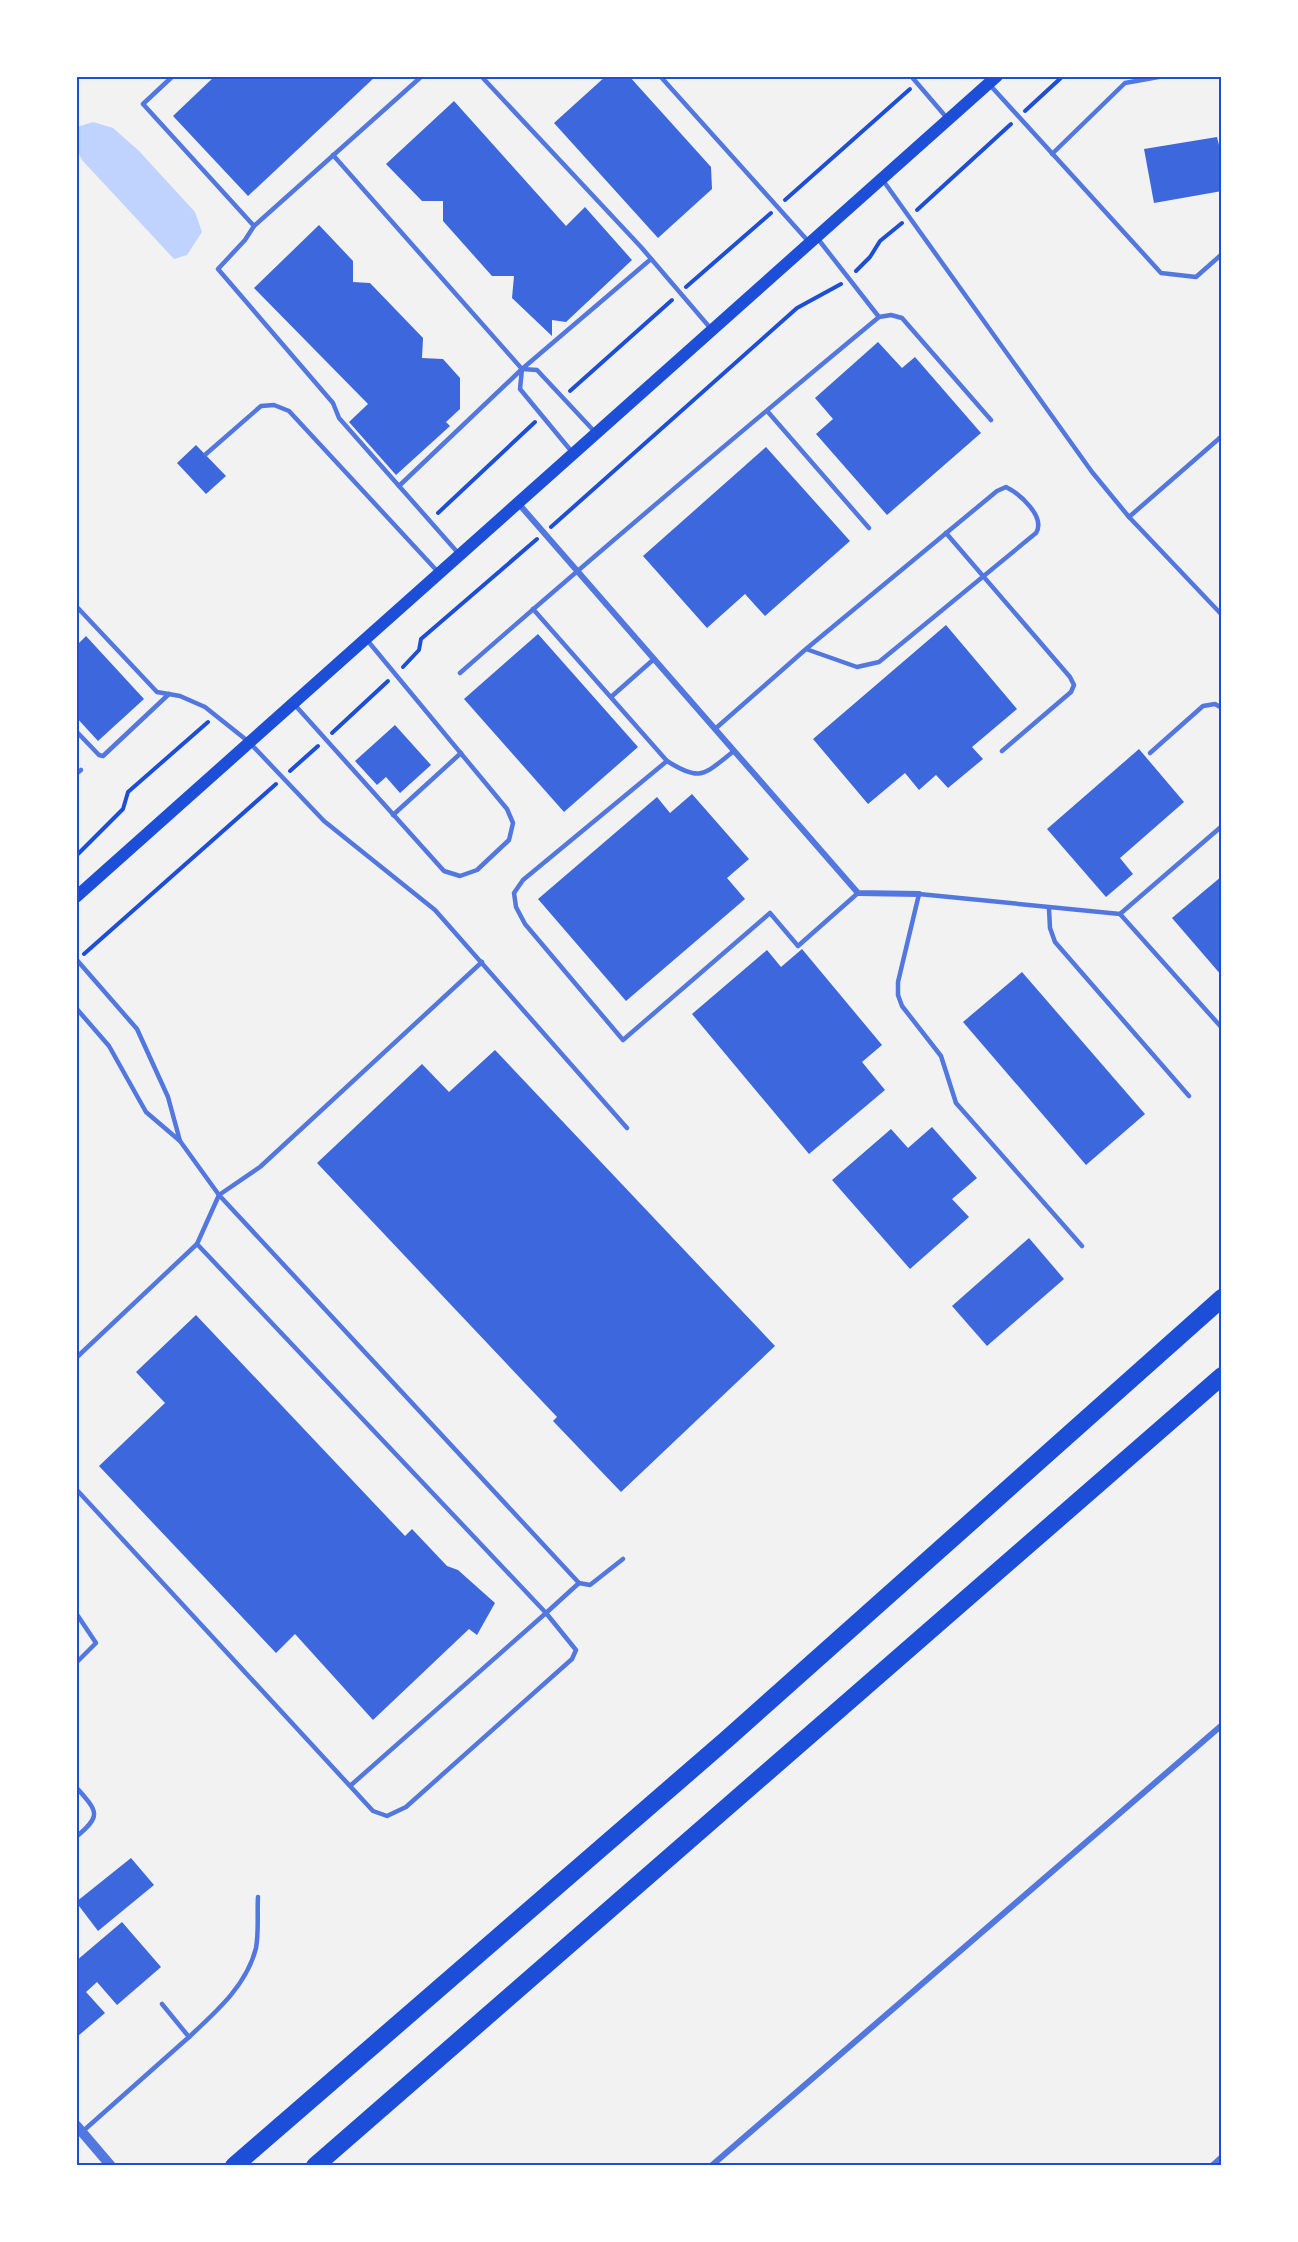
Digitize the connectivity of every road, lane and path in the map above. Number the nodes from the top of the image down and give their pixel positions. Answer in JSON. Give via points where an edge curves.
{"nodes":[{"id":1,"x":173,"y":76,"type":"edge"},
{"id":2,"x":422,"y":76,"type":"edge"},
{"id":3,"x":481,"y":76,"type":"edge"},
{"id":4,"x":660,"y":76,"type":"edge"},
{"id":5,"x":911,"y":76,"type":"edge"},
{"id":6,"x":1063,"y":76,"type":"edge"},
{"id":7,"x":1164,"y":76,"type":"edge"},
{"id":8,"x":993,"y":80,"type":"edge"},
{"id":9,"x":1018,"y":117,"type":"junction"},
{"id":10,"x":949,"y":120,"type":"junction"},
{"id":11,"x":1052,"y":154,"type":"junction"},
{"id":12,"x":333,"y":155,"type":"junction"},
{"id":13,"x":882,"y":179,"type":"junction"},
{"id":14,"x":910,"y":217,"type":"junction"},
{"id":15,"x":254,"y":226,"type":"junction"},
{"id":16,"x":813,"y":240,"type":"junction"},
{"id":17,"x":1221,"y":254,"type":"edge"},
{"id":18,"x":651,"y":259,"type":"junction"},
{"id":19,"x":848,"y":278,"type":"junction"},
{"id":20,"x":879,"y":317,"type":"junction"},
{"id":21,"x":712,"y":330,"type":"junction"},
{"id":22,"x":522,"y":369,"type":"junction"},
{"id":23,"x":768,"y":412,"type":"junction"},
{"id":24,"x":992,"y":420,"type":"dead end"},
{"id":25,"x":596,"y":433,"type":"junction"},
{"id":26,"x":1221,"y":436,"type":"edge"},
{"id":27,"x":573,"y":453,"type":"junction"},
{"id":28,"x":206,"y":454,"type":"dead end"},
{"id":29,"x":399,"y":486,"type":"junction"},
{"id":30,"x":517,"y":502,"type":"junction"},
{"id":31,"x":1129,"y":517,"type":"junction"},
{"id":32,"x":869,"y":528,"type":"dead end"},
{"id":33,"x":544,"y":533,"type":"junction"},
{"id":34,"x":946,"y":533,"type":"junction"},
{"id":35,"x":459,"y":555,"type":"junction"},
{"id":36,"x":577,"y":571,"type":"junction"},
{"id":37,"x":439,"y":573,"type":"junction"},
{"id":38,"x":983,"y":575,"type":"junction"},
{"id":39,"x":76,"y":606,"type":"edge"},
{"id":40,"x":533,"y":609,"type":"junction"},
{"id":41,"x":1221,"y":615,"type":"edge"},
{"id":42,"x":365,"y":638,"type":"junction"},
{"id":43,"x":807,"y":649,"type":"junction"},
{"id":44,"x":654,"y":659,"type":"junction"},
{"id":45,"x":460,"y":673,"type":"dead end"},
{"id":46,"x":395,"y":674,"type":"junction"},
{"id":47,"x":169,"y":694,"type":"junction"},
{"id":48,"x":611,"y":697,"type":"junction"},
{"id":49,"x":293,"y":703,"type":"junction"},
{"id":50,"x":1221,"y":708,"type":"edge"},
{"id":51,"x":215,"y":715,"type":"junction"},
{"id":52,"x":715,"y":729,"type":"junction"},
{"id":53,"x":76,"y":731,"type":"edge"},
{"id":54,"x":326,"y":738,"type":"junction"},
{"id":55,"x":249,"y":742,"type":"junction"},
{"id":56,"x":734,"y":751,"type":"junction"},
{"id":57,"x":1002,"y":751,"type":"dead end"},
{"id":58,"x":461,"y":753,"type":"junction"},
{"id":59,"x":1150,"y":753,"type":"dead end"},
{"id":60,"x":667,"y":761,"type":"junction"},
{"id":61,"x":282,"y":778,"type":"junction"},
{"id":62,"x":393,"y":815,"type":"junction"},
{"id":63,"x":1221,"y":825,"type":"edge"},
{"id":64,"x":76,"y":856,"type":"edge"},
{"id":65,"x":78,"y":893,"type":"edge"},
{"id":66,"x":858,"y":893,"type":"junction"},
{"id":67,"x":919,"y":894,"type":"junction"},
{"id":68,"x":1049,"y":909,"type":"junction"},
{"id":69,"x":1120,"y":914,"type":"junction"},
{"id":70,"x":77,"y":959,"type":"edge"},
{"id":71,"x":482,"y":962,"type":"junction"},
{"id":72,"x":76,"y":1008,"type":"edge"},
{"id":73,"x":1221,"y":1028,"type":"edge"},
{"id":74,"x":1189,"y":1096,"type":"dead end"},
{"id":75,"x":627,"y":1128,"type":"dead end"},
{"id":76,"x":180,"y":1141,"type":"junction"},
{"id":77,"x":219,"y":1196,"type":"junction"},
{"id":78,"x":197,"y":1244,"type":"junction"},
{"id":79,"x":1082,"y":1246,"type":"dead end"},
{"id":80,"x":1221,"y":1298,"type":"edge"},
{"id":81,"x":76,"y":1358,"type":"edge"},
{"id":82,"x":1221,"y":1376,"type":"edge"},
{"id":83,"x":76,"y":1489,"type":"edge"},
{"id":84,"x":623,"y":1559,"type":"dead end"},
{"id":85,"x":579,"y":1583,"type":"junction"},
{"id":86,"x":76,"y":1613,"type":"edge"},
{"id":87,"x":546,"y":1613,"type":"junction"},
{"id":88,"x":76,"y":1663,"type":"edge"},
{"id":89,"x":1221,"y":1725,"type":"edge"},
{"id":90,"x":350,"y":1786,"type":"junction"},
{"id":91,"x":76,"y":1787,"type":"edge"},
{"id":92,"x":76,"y":1837,"type":"edge"},
{"id":93,"x":258,"y":1897,"type":"dead end"},
{"id":94,"x":162,"y":2004,"type":"dead end"},
{"id":95,"x":189,"y":2037,"type":"junction"},
{"id":96,"x":79,"y":2128,"type":"edge"},
{"id":97,"x":1221,"y":2157,"type":"edge"},
{"id":98,"x":111,"y":2166,"type":"edge"},
{"id":99,"x":234,"y":2166,"type":"edge"},
{"id":100,"x":315,"y":2166,"type":"edge"},
{"id":101,"x":711,"y":2166,"type":"edge"},
{"id":102,"x":1212,"y":2166,"type":"edge"}],
"edges":[{"from":1,"to":15,"type":"lane","via":[[143,104]]},
{"from":2,"to":12,"type":"lane"},
{"from":3,"to":18,"type":"lane"},
{"from":4,"to":16,"type":"lane"},
{"from":5,"to":10,"type":"lane"},
{"from":6,"to":9,"type":"path"},
{"from":7,"to":11,"type":"lane","via":[[1125,83]]},
{"from":8,"to":9,"type":"lane"},
{"from":8,"to":10,"type":"main road"},
{"from":9,"to":11,"type":"lane"},
{"from":9,"to":14,"type":"path"},
{"from":10,"to":13,"type":"main road"},
{"from":11,"to":17,"type":"lane","via":[[1161,273],[1196,277]]},
{"from":12,"to":15,"type":"lane"},
{"from":12,"to":22,"type":"lane"},
{"from":13,"to":14,"type":"lane"},
{"from":13,"to":16,"type":"main road"},
{"from":14,"to":19,"type":"path","via":[[880,241]]},
{"from":14,"to":31,"type":"lane","via":[[1092,472]]},
{"from":15,"to":29,"type":"lane","via":[[218,269]]},
{"from":16,"to":19,"type":"lane"},
{"from":16,"to":21,"type":"main road"},
{"from":18,"to":21,"type":"lane"},
{"from":18,"to":22,"type":"lane"},
{"from":19,"to":20,"type":"lane"},
{"from":19,"to":33,"type":"path","via":[[797,308]]},
{"from":20,"to":23,"type":"lane"},
{"from":20,"to":24,"type":"lane","via":[[902,318]]},
{"from":21,"to":25,"type":"main road"},
{"from":22,"to":25,"type":"lane","via":[[537,370]]},
{"from":22,"to":27,"type":"lane","via":[[519,389]]},
{"from":22,"to":29,"type":"lane"},
{"from":23,"to":32,"type":"lane"},
{"from":23,"to":36,"type":"lane"},
{"from":25,"to":27,"type":"main road"},
{"from":26,"to":31,"type":"lane"},
{"from":27,"to":30,"type":"main road"},
{"from":28,"to":37,"type":"lane","via":[[261,406],[282,407]]},
{"from":29,"to":35,"type":"lane"},
{"from":30,"to":33,"type":"street"},
{"from":30,"to":35,"type":"main road"},
{"from":31,"to":41,"type":"lane"},
{"from":33,"to":36,"type":"street"},
{"from":33,"to":46,"type":"path","via":[[421,639],[419,650]]},
{"from":34,"to":38,"type":"lane"},
{"from":34,"to":38,"type":"lane","via":[[1006,487],[1033,512],[1039,519],[1036,533]]},
{"from":34,"to":43,"type":"lane"},
{"from":35,"to":37,"type":"main road"},
{"from":36,"to":40,"type":"lane"},
{"from":36,"to":44,"type":"street"},
{"from":37,"to":42,"type":"main road"},
{"from":38,"to":43,"type":"lane","via":[[879,662],[857,667]]},
{"from":38,"to":57,"type":"lane","via":[[1074,685],[1071,692]]},
{"from":39,"to":47,"type":"lane","via":[[157,692]]},
{"from":40,"to":45,"type":"lane"},
{"from":40,"to":48,"type":"lane"},
{"from":42,"to":46,"type":"lane"},
{"from":42,"to":49,"type":"main road"},
{"from":43,"to":52,"type":"lane"},
{"from":44,"to":48,"type":"lane"},
{"from":44,"to":52,"type":"street"},
{"from":46,"to":54,"type":"path"},
{"from":46,"to":58,"type":"lane"},
{"from":47,"to":51,"type":"lane","via":[[196,703]]},
{"from":47,"to":53,"type":"lane","via":[[103,756]]},
{"from":48,"to":60,"type":"lane"},
{"from":49,"to":54,"type":"lane"},
{"from":49,"to":55,"type":"main road"},
{"from":50,"to":59,"type":"lane","via":[[1215,704],[1203,706]]},
{"from":51,"to":55,"type":"lane"},
{"from":51,"to":64,"type":"path","via":[[128,792],[123,809]]},
{"from":52,"to":56,"type":"street"},
{"from":54,"to":61,"type":"path"},
{"from":54,"to":62,"type":"lane"},
{"from":55,"to":61,"type":"lane"},
{"from":55,"to":65,"type":"main road"},
{"from":56,"to":60,"type":"lane","via":[[706,772],[688,774]]},
{"from":56,"to":66,"type":"street"},
{"from":58,"to":62,"type":"lane"},
{"from":58,"to":62,"type":"lane","via":[[507,809],[513,823],[509,840],[477,870],[460,876],[444,871]]},
{"from":60,"to":66,"type":"lane","via":[[523,880],[514,893],[516,908],[525,924],[623,1040],[770,914],[798,945]]},
{"from":61,"to":70,"type":"path"},
{"from":61,"to":71,"type":"lane","via":[[336,831],[435,910]]},
{"from":63,"to":69,"type":"lane"},
{"from":66,"to":67,"type":"street"},
{"from":67,"to":68,"type":"lane"},
{"from":67,"to":79,"type":"lane","via":[[898,982],[902,1006],[941,1056],[956,1103]]},
{"from":68,"to":69,"type":"lane"},
{"from":68,"to":74,"type":"lane","via":[[1055,942]]},
{"from":69,"to":73,"type":"lane"},
{"from":70,"to":76,"type":"lane","via":[[137,1029],[168,1097]]},
{"from":71,"to":75,"type":"lane"},
{"from":71,"to":77,"type":"lane","via":[[260,1167]]},
{"from":72,"to":76,"type":"lane","via":[[109,1046],[146,1112]]},
{"from":76,"to":77,"type":"lane"},
{"from":77,"to":78,"type":"lane"},
{"from":77,"to":85,"type":"lane"},
{"from":78,"to":81,"type":"lane"},
{"from":78,"to":87,"type":"lane"},
{"from":80,"to":99,"type":"highway","via":[[718,1746]]},
{"from":82,"to":100,"type":"highway"},
{"from":83,"to":90,"type":"lane"},
{"from":84,"to":85,"type":"lane","via":[[590,1585]]},
{"from":85,"to":87,"type":"lane"},
{"from":86,"to":88,"type":"lane","via":[[96,1643]]},
{"from":87,"to":90,"type":"lane"},
{"from":87,"to":90,"type":"lane","via":[[576,1650],[572,1659],[406,1807],[387,1816],[372,1811]]},
{"from":89,"to":101,"type":"street"},
{"from":91,"to":92,"type":"lane","via":[[96,1815],[93,1823]]},
{"from":93,"to":95,"type":"lane","via":[[256,1947],[248,1970],[227,1999]]},
{"from":94,"to":95,"type":"lane"},
{"from":95,"to":96,"type":"lane"},
{"from":96,"to":98,"type":"street"},
{"from":97,"to":102,"type":"street"}]}
